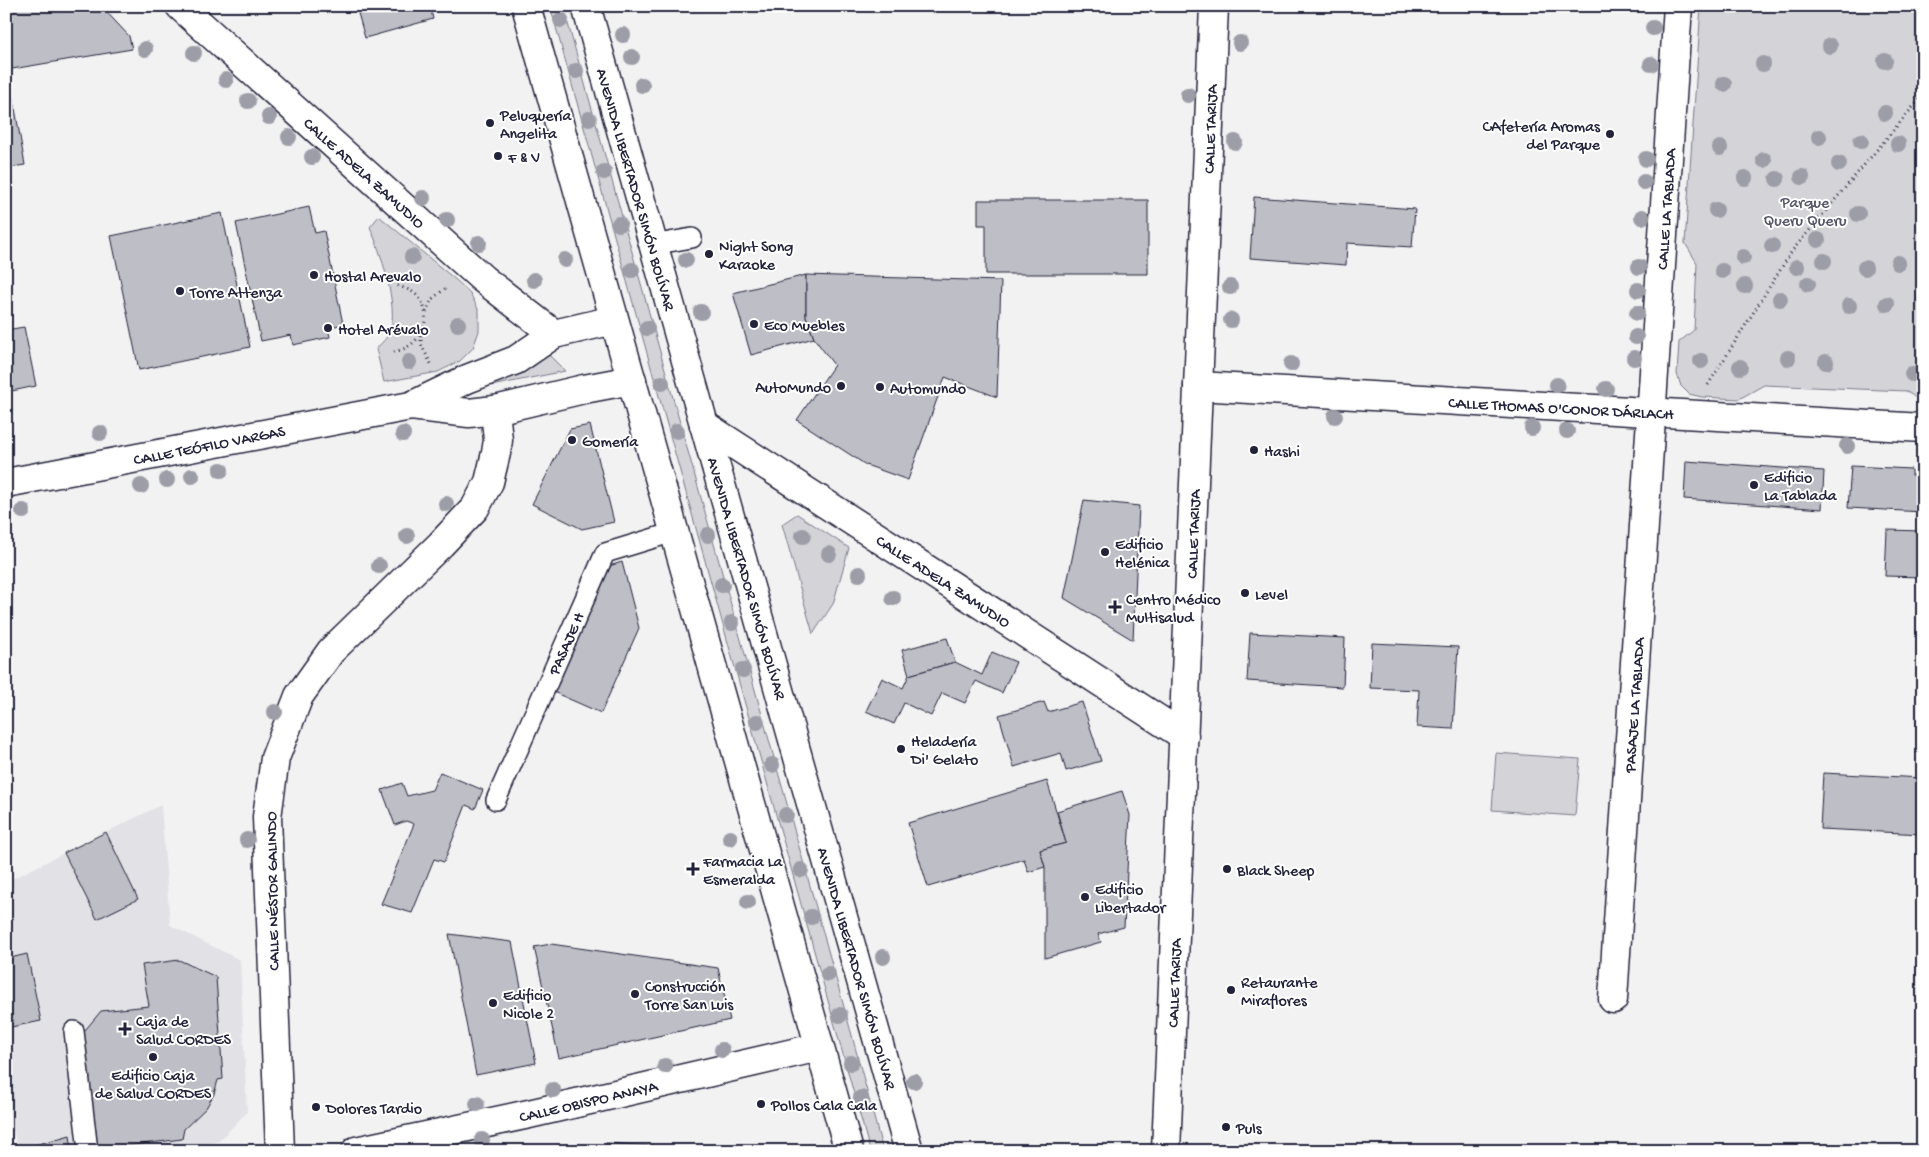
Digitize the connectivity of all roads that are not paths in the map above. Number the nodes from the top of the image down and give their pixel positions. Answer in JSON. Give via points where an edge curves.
{"nodes":[{"id":1,"x":180,"y":6,"type":"edge"},
{"id":2,"x":526,"y":6,"type":"edge"},
{"id":3,"x":586,"y":6,"type":"edge"},
{"id":4,"x":1214,"y":6,"type":"edge"},
{"id":5,"x":1678,"y":6,"type":"edge"},
{"id":6,"x":692,"y":238,"type":"dead end"},
{"id":7,"x":652,"y":245,"type":"junction"},
{"id":8,"x":614,"y":320,"type":"junction"},
{"id":9,"x":554,"y":334,"type":"junction"},
{"id":10,"x":632,"y":380,"type":"junction"},
{"id":11,"x":1198,"y":386,"type":"junction"},
{"id":12,"x":411,"y":406,"type":"junction"},
{"id":13,"x":494,"y":410,"type":"junction"},
{"id":14,"x":1652,"y":412,"type":"junction"},
{"id":15,"x":704,"y":425,"type":"junction"},
{"id":16,"x":1923,"y":428,"type":"edge"},
{"id":17,"x":6,"y":483,"type":"edge"},
{"id":18,"x":674,"y":532,"type":"junction"},
{"id":19,"x":1184,"y":736,"type":"junction"},
{"id":20,"x":496,"y":800,"type":"dead end"},
{"id":21,"x":1613,"y":999,"type":"dead end"},
{"id":22,"x":74,"y":1031,"type":"dead end"},
{"id":23,"x":819,"y":1047,"type":"junction"},
{"id":24,"x":88,"y":1151,"type":"edge"},
{"id":25,"x":280,"y":1151,"type":"edge"},
{"id":26,"x":356,"y":1151,"type":"edge"},
{"id":27,"x":849,"y":1151,"type":"edge"},
{"id":28,"x":909,"y":1151,"type":"edge"},
{"id":29,"x":1166,"y":1151,"type":"edge"}],
"edges":[{"from":1,"to":9,"type":"street","name":"CALLE ADELA ZAMUDIO","via":[[483,279]]},
{"from":2,"to":8,"type":"street"},
{"from":3,"to":7,"type":"street","name":"AVENIDA LIBERTADOR SIMÓN BOLÍVAR"},
{"from":4,"to":11,"type":"street","name":"CALLE TARIJA"},
{"from":5,"to":14,"type":"street","name":"CALLE LA TABLADA"},
{"from":6,"to":7,"type":"lane"},
{"from":7,"to":15,"type":"street","name":"AVENIDA LIBERTADOR SIMÓN BOLÍVAR"},
{"from":8,"to":9,"type":"street","name":"CALLE TEÓFILO VARGAS"},
{"from":8,"to":10,"type":"street"},
{"from":9,"to":12,"type":"street","name":"CALLE TEÓFILO VARGAS","via":[[516,360]]},
{"from":10,"to":13,"type":"street","name":"CALLE TEÓFILO VARGAS"},
{"from":10,"to":18,"type":"street"},
{"from":11,"to":14,"type":"street","name":"CALLE THOMAS O'CONOR DÁRLACH"},
{"from":11,"to":19,"type":"street","name":"CALLE TARIJA"},
{"from":12,"to":13,"type":"street","name":"CALLE TEÓFILO VARGAS","via":[[469,413]]},
{"from":12,"to":17,"type":"street","name":"CALLE TEÓFILO VARGAS"},
{"from":13,"to":25,"type":"street","name":"CALLE NÉSTOR GALINDO","via":[[498,440],[496,453],[489,482],[475,508],[331,651],[299,696],[276,758],[266,817]]},
{"from":14,"to":16,"type":"street","name":"CALLE THOMAS O'CONOR DÁRLACH"},
{"from":14,"to":21,"type":"street","name":"PASAJE LA TABLADA"},
{"from":15,"to":19,"type":"street","name":"CALLE ADELA ZAMUDIO"},
{"from":15,"to":28,"type":"street","name":"AVENIDA LIBERTADOR SIMÓN BOLÍVAR"},
{"from":18,"to":20,"type":"lane","name":"PASAJE H","via":[[605,553]]},
{"from":18,"to":23,"type":"street"},
{"from":19,"to":29,"type":"street","name":"CALLE TARIJA"},
{"from":22,"to":24,"type":"lane"},
{"from":23,"to":26,"type":"street","name":"CALLE OBISPO ANAYA"},
{"from":23,"to":27,"type":"street"}]}
